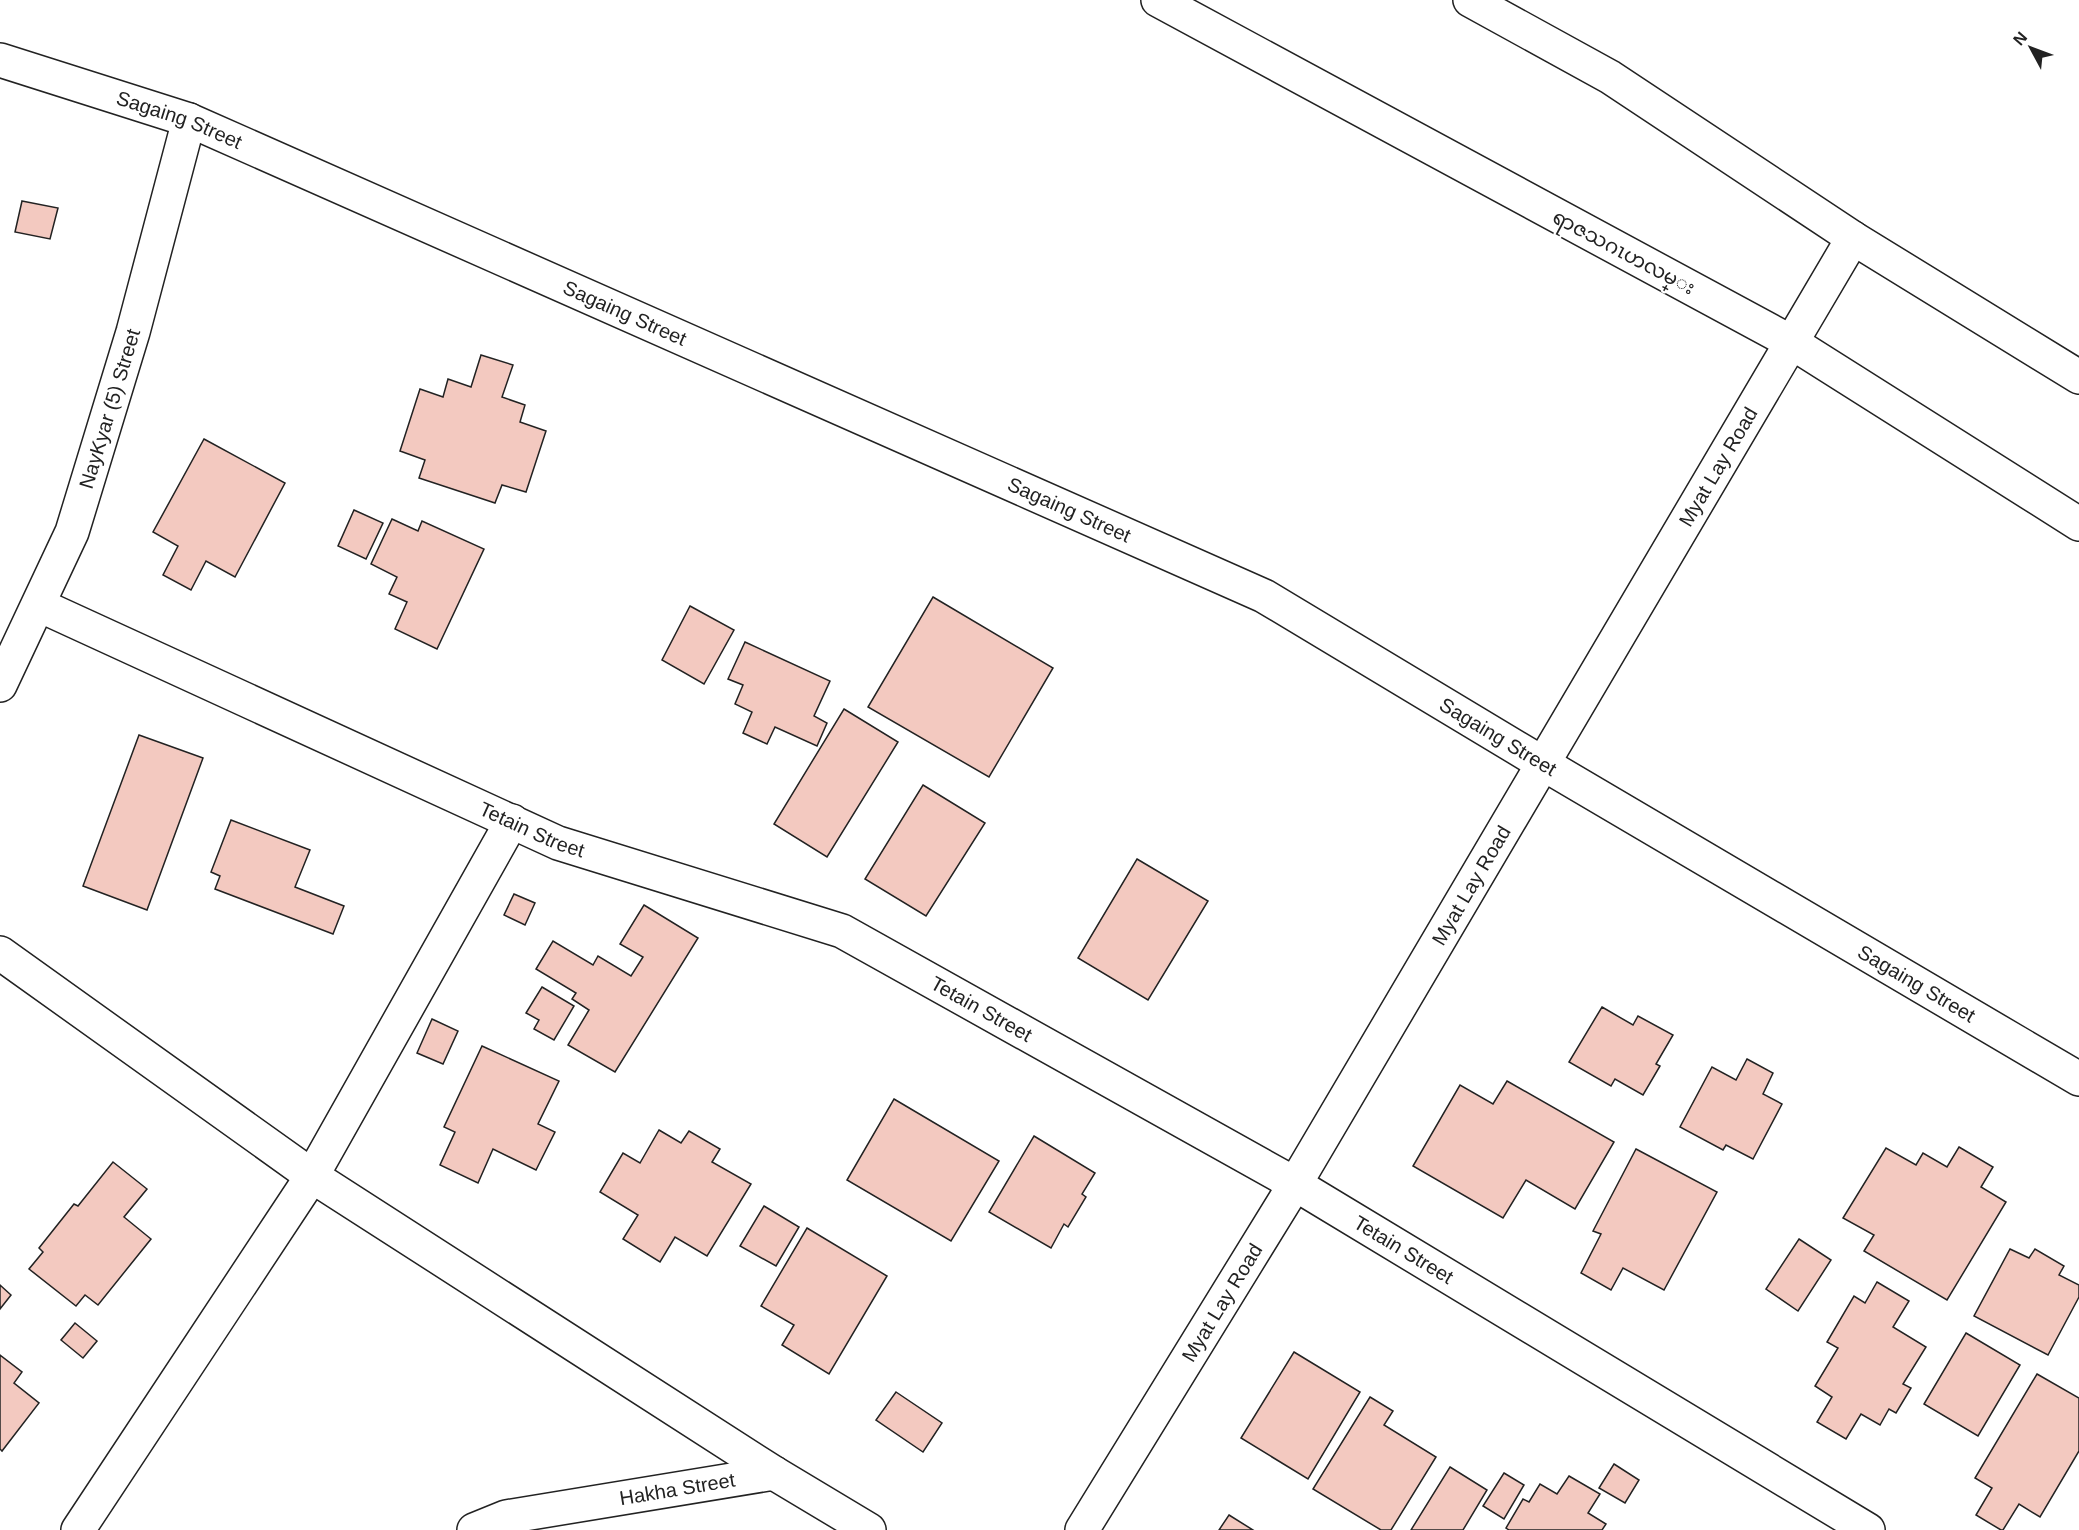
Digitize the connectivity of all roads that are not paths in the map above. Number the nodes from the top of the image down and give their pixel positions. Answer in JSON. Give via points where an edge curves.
{"nodes":[{"id":1,"x":1158,"y":0,"type":"edge"},
{"id":2,"x":1470,"y":0,"type":"edge"},
{"id":3,"x":0,"y":60,"type":"edge"},
{"id":4,"x":189,"y":120,"type":"junction"},
{"id":5,"x":1853,"y":238,"type":"junction"},
{"id":6,"x":1791,"y":342,"type":"junction"},
{"id":7,"x":2079,"y":377,"type":"edge"},
{"id":8,"x":2079,"y":524,"type":"edge"},
{"id":9,"x":39,"y":605,"type":"junction"},
{"id":10,"x":0,"y":685,"type":"edge"},
{"id":11,"x":1542,"y":763,"type":"junction"},
{"id":12,"x":512,"y":821,"type":"junction"},
{"id":13,"x":0,"y":952,"type":"edge"},
{"id":14,"x":2079,"y":1079,"type":"edge"},
{"id":15,"x":312,"y":1176,"type":"junction"},
{"id":16,"x":1295,"y":1184,"type":"junction"},
{"id":17,"x":774,"y":1473,"type":"junction"},
{"id":18,"x":78,"y":1530,"type":"edge"},
{"id":19,"x":474,"y":1530,"type":"edge"},
{"id":20,"x":869,"y":1530,"type":"edge"},
{"id":21,"x":1082,"y":1530,"type":"edge"},
{"id":22,"x":1868,"y":1530,"type":"edge"}],
"edges":[{"from":1,"to":6,"type":"street","name":"ရာဇသဂၤဟလမ္း"},
{"from":2,"to":5,"type":"street","via":[[1610,77]]},
{"from":3,"to":4,"type":"street","name":"Sagaing Street"},
{"from":4,"to":9,"type":"street","name":"NayKyar (5) Street","via":[[133,332],[72,532]]},
{"from":4,"to":11,"type":"street","name":"Sagaing Street","via":[[1264,596]]},
{"from":5,"to":6,"type":"street","name":"Myat Lay Road"},
{"from":5,"to":7,"type":"street"},
{"from":6,"to":8,"type":"street","name":"ရာဇသဂၤဟလမ္း"},
{"from":6,"to":11,"type":"street","name":"Myat Lay Road"},
{"from":9,"to":10,"type":"street","name":"NayKyar (5) Street"},
{"from":9,"to":12,"type":"street","name":"Tetain Street"},
{"from":11,"to":14,"type":"street","name":"Sagaing Street"},
{"from":11,"to":16,"type":"street","name":"Myat Lay Road"},
{"from":12,"to":15,"type":"street"},
{"from":12,"to":16,"type":"street","name":"Tetain Street","via":[[558,843],[842,931]]},
{"from":13,"to":15,"type":"street"},
{"from":15,"to":17,"type":"street"},
{"from":15,"to":18,"type":"street"},
{"from":16,"to":21,"type":"street","name":"Myat Lay Road"},
{"from":16,"to":22,"type":"street","name":"Tetain Street"},
{"from":17,"to":19,"type":"street","name":"Hakha Street","via":[[506,1517]]},
{"from":17,"to":20,"type":"street"}]}
